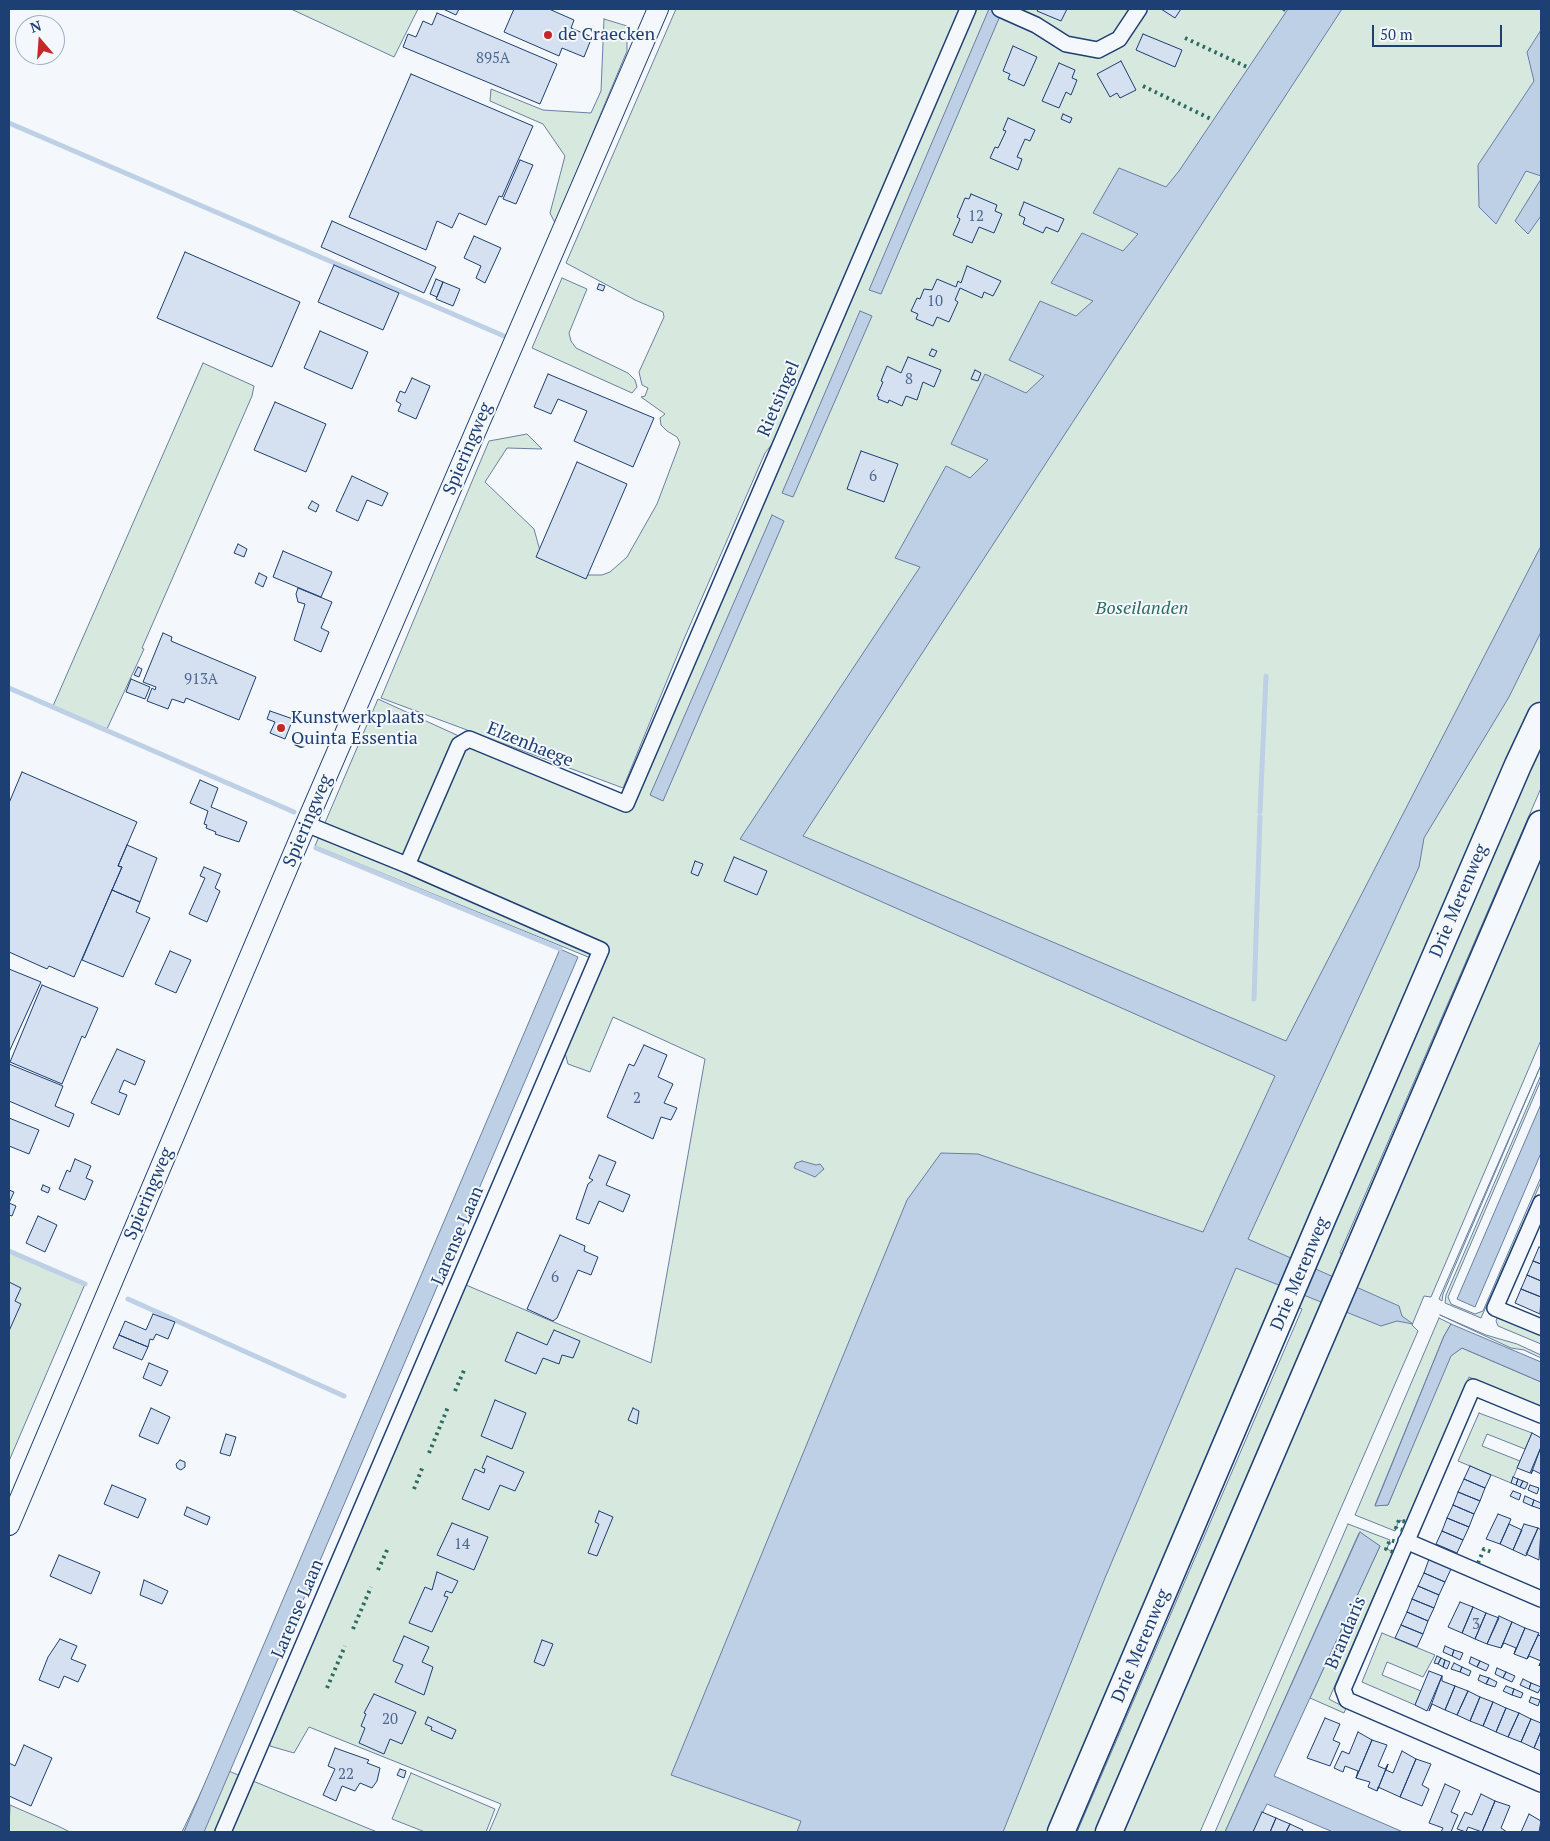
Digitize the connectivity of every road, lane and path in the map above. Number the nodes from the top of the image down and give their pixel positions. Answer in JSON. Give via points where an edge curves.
{"nodes":[{"id":1,"x":658,"y":9,"type":"edge"},
{"id":2,"x":968,"y":9,"type":"edge"},
{"id":3,"x":1139,"y":9,"type":"edge"},
{"id":4,"x":1002,"y":10,"type":"edge"},
{"id":5,"x":1541,"y":716,"type":"edge"},
{"id":6,"x":626,"y":804,"type":"joint"},
{"id":7,"x":306,"y":824,"type":"junction"},
{"id":8,"x":1541,"y":824,"type":"edge"},
{"id":9,"x":407,"y":865,"type":"junction"},
{"id":10,"x":1541,"y":1203,"type":"edge"},
{"id":11,"x":1541,"y":1328,"type":"edge"},
{"id":12,"x":1541,"y":1415,"type":"edge"},
{"id":13,"x":9,"y":1525,"type":"edge"},
{"id":14,"x":1406,"y":1541,"type":"junction"},
{"id":15,"x":1541,"y":1599,"type":"edge"},
{"id":16,"x":1541,"y":1784,"type":"edge"},
{"id":17,"x":223,"y":1832,"type":"edge"},
{"id":18,"x":1061,"y":1832,"type":"edge"},
{"id":19,"x":1109,"y":1832,"type":"edge"}],
"edges":[{"from":1,"to":7,"type":"street","name":"Spieringweg"},
{"from":2,"to":6,"type":"street","name":"Rietsingel"},
{"from":3,"to":4,"type":"street","via":[[1119,39],[1098,50],[1066,44],[1036,25]]},
{"from":5,"to":18,"type":"highway","name":"Drie Merenweg"},
{"from":6,"to":9,"type":"street","name":"Elzenhaege","via":[[468,740],[459,745]]},
{"from":7,"to":9,"type":"street","name":"Larense Laan"},
{"from":7,"to":13,"type":"street","name":"Spieringweg"},
{"from":8,"to":19,"type":"highway"},
{"from":9,"to":17,"type":"street","name":"Larense Laan","via":[[601,950]]},
{"from":10,"to":11,"type":"street","via":[[1495,1308]]},
{"from":12,"to":14,"type":"street","name":"Brandaris","via":[[1473,1387]]},
{"from":14,"to":15,"type":"street"},
{"from":14,"to":16,"type":"street","name":"Brandaris","via":[[1343,1689],[1347,1700]]}]}
